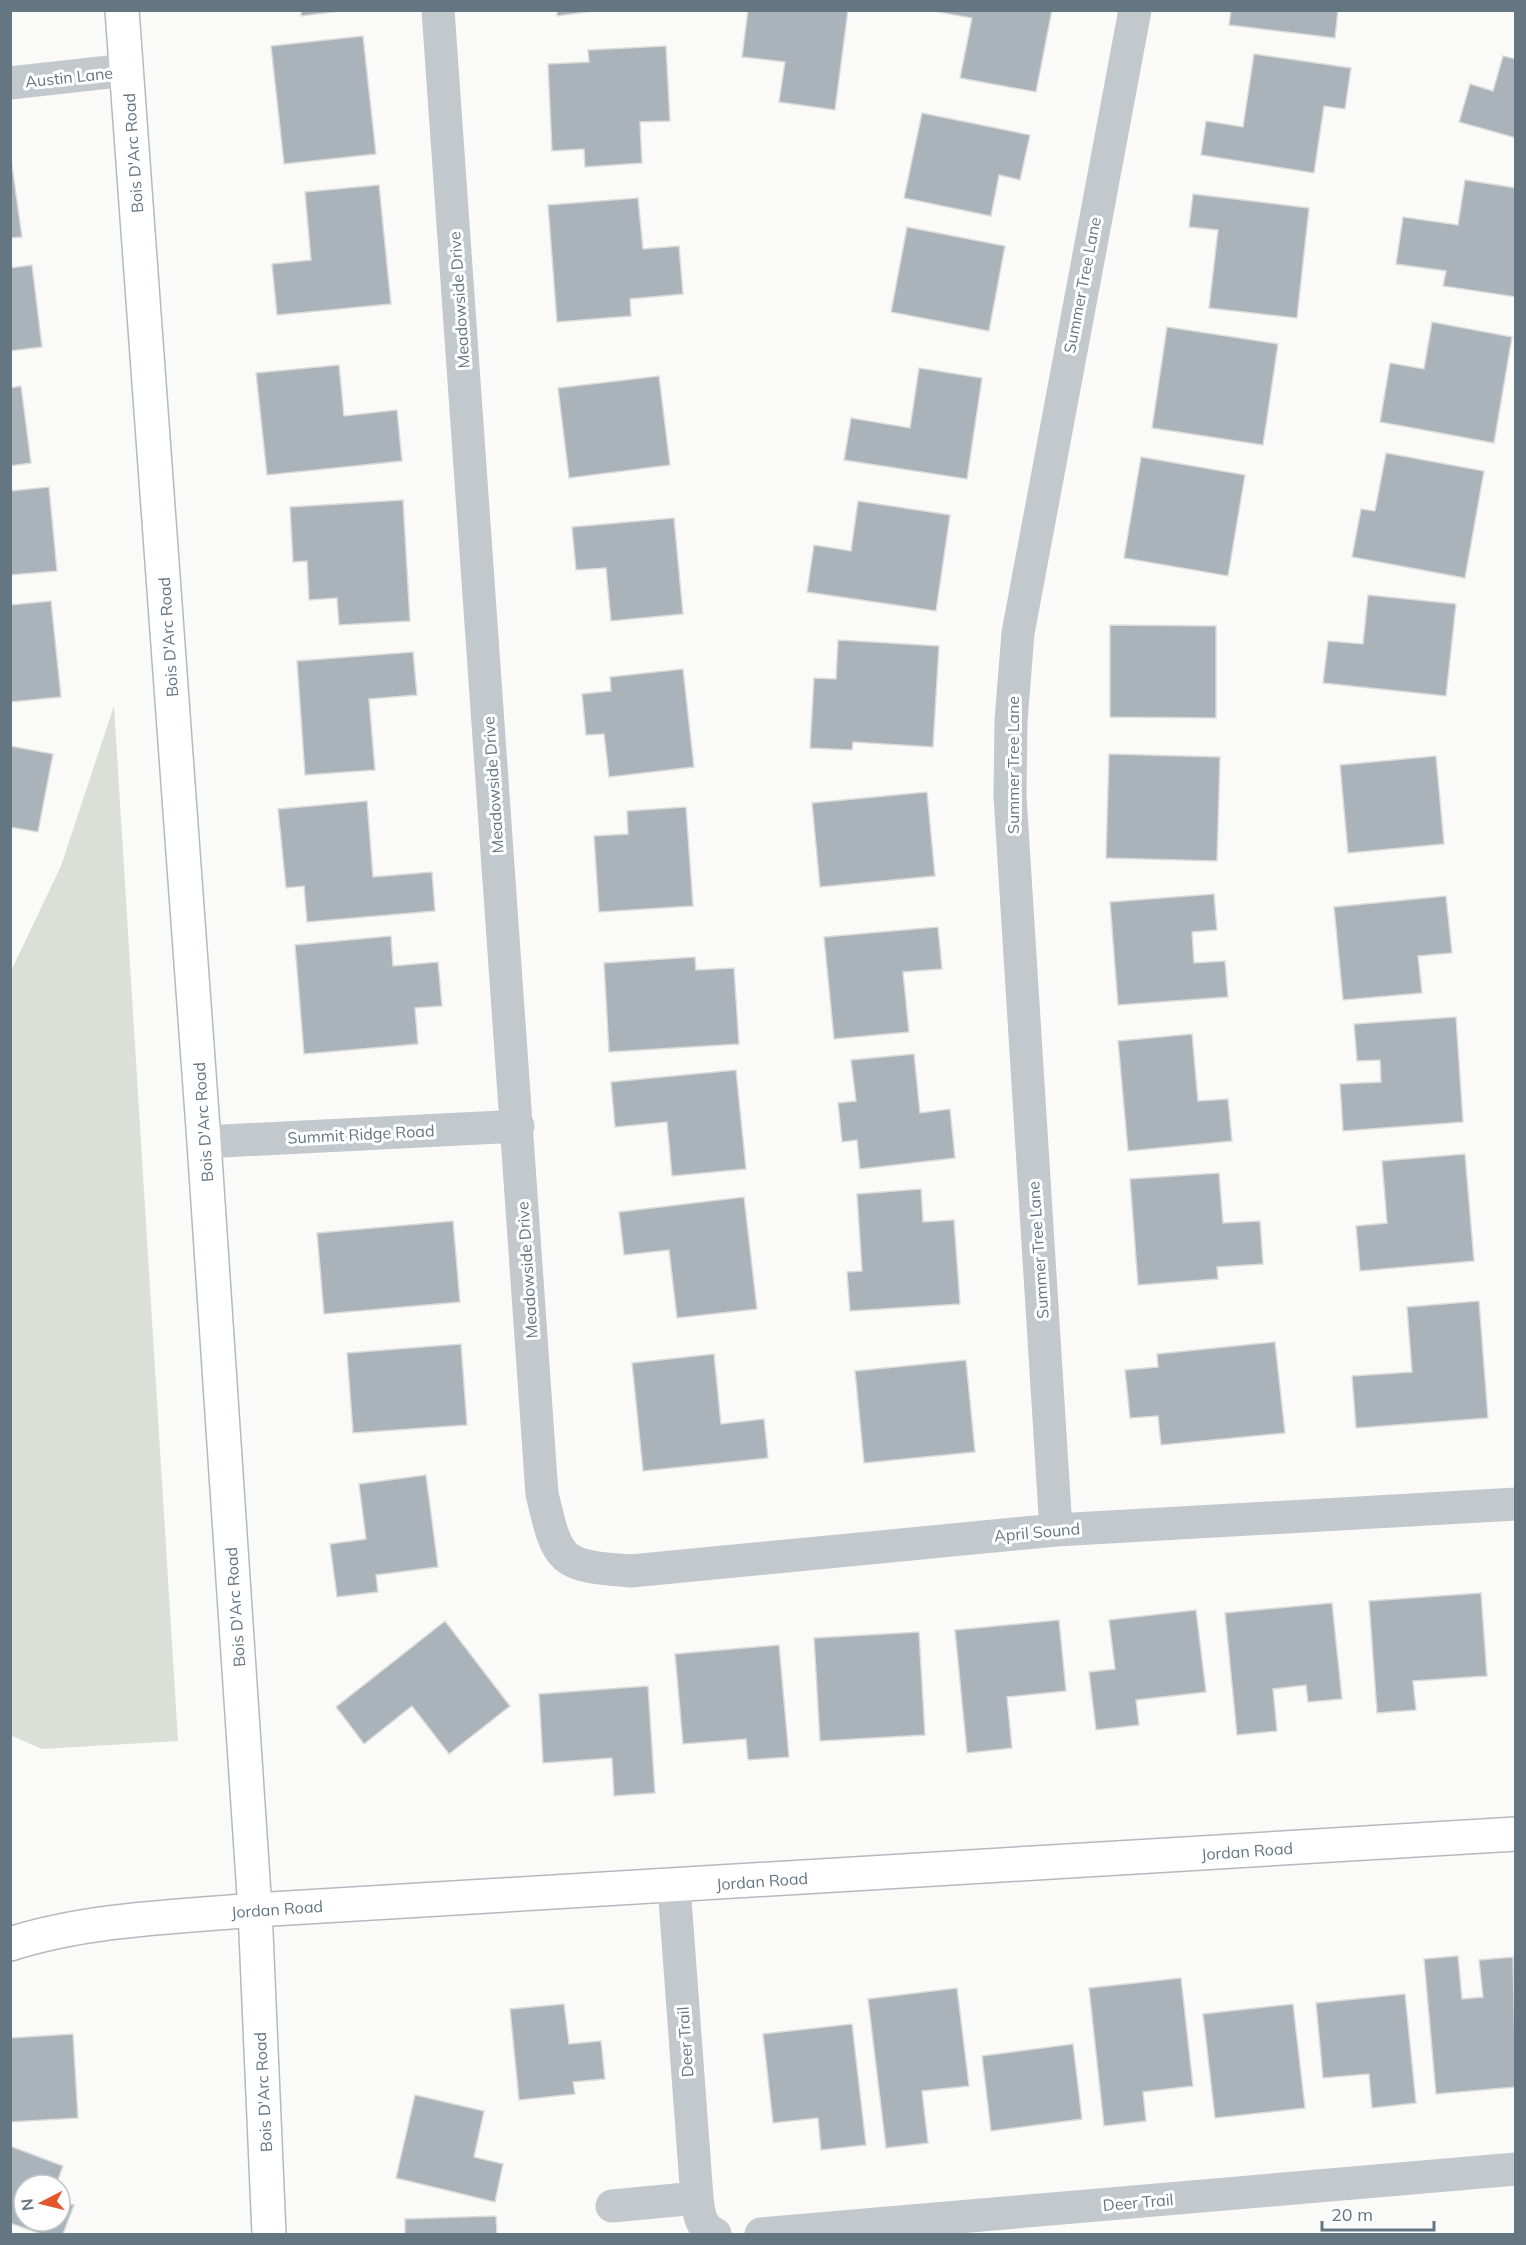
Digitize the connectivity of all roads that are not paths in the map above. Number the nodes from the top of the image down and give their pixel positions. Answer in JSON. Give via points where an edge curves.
{"nodes":[{"id":1,"x":122,"y":10,"type":"edge"},
{"id":2,"x":438,"y":10,"type":"edge"},
{"id":3,"x":1135,"y":10,"type":"edge"},
{"id":4,"x":127,"y":70,"type":"junction"},
{"id":5,"x":10,"y":83,"type":"edge"},
{"id":6,"x":518,"y":1126,"type":"junction"},
{"id":7,"x":204,"y":1142,"type":"junction"},
{"id":8,"x":1515,"y":1504,"type":"edge"},
{"id":9,"x":1056,"y":1530,"type":"junction"},
{"id":10,"x":562,"y":1556,"type":"joint"},
{"id":11,"x":1515,"y":1834,"type":"edge"},
{"id":12,"x":674,"y":1886,"type":"junction"},
{"id":13,"x":255,"y":1910,"type":"junction"},
{"id":14,"x":10,"y":1944,"type":"edge"},
{"id":15,"x":1515,"y":2169,"type":"edge"},
{"id":16,"x":697,"y":2198,"type":"junction"},
{"id":17,"x":612,"y":2206,"type":"dead end"},
{"id":18,"x":269,"y":2235,"type":"edge"},
{"id":19,"x":715,"y":2235,"type":"edge"},
{"id":20,"x":761,"y":2235,"type":"edge"}],
"edges":[{"from":1,"to":4,"type":"street","name":"Bois D'Arc Road"},
{"from":2,"to":6,"type":"street","name":"Meadowside Drive"},
{"from":3,"to":9,"type":"street","name":"Summer Tree Lane","via":[[1018,633],[1011,721],[1010,796]]},
{"from":4,"to":5,"type":"street","name":"Austin Lane"},
{"from":4,"to":7,"type":"street","name":"Bois D'Arc Road"},
{"from":6,"to":7,"type":"street","name":"Summit Ridge Road"},
{"from":6,"to":10,"type":"street","name":"Meadowside Drive","via":[[542,1494],[552,1537]]},
{"from":7,"to":13,"type":"street","name":"Bois D'Arc Road"},
{"from":8,"to":9,"type":"street","name":"April Sound"},
{"from":9,"to":10,"type":"street","name":"April Sound","via":[[631,1571],[590,1569]]},
{"from":11,"to":12,"type":"street","name":"Jordan Road"},
{"from":12,"to":13,"type":"street","name":"Jordan Road"},
{"from":12,"to":16,"type":"street","name":"Deer Trail"},
{"from":13,"to":14,"type":"street","name":"Jordan Road","via":[[89,1926]]},
{"from":13,"to":18,"type":"street","name":"Bois D'Arc Road"},
{"from":15,"to":20,"type":"street","name":"Deer Trail"},
{"from":16,"to":17,"type":"street"},
{"from":16,"to":19,"type":"street","name":"Deer Trail","via":[[704,2228]]}]}
